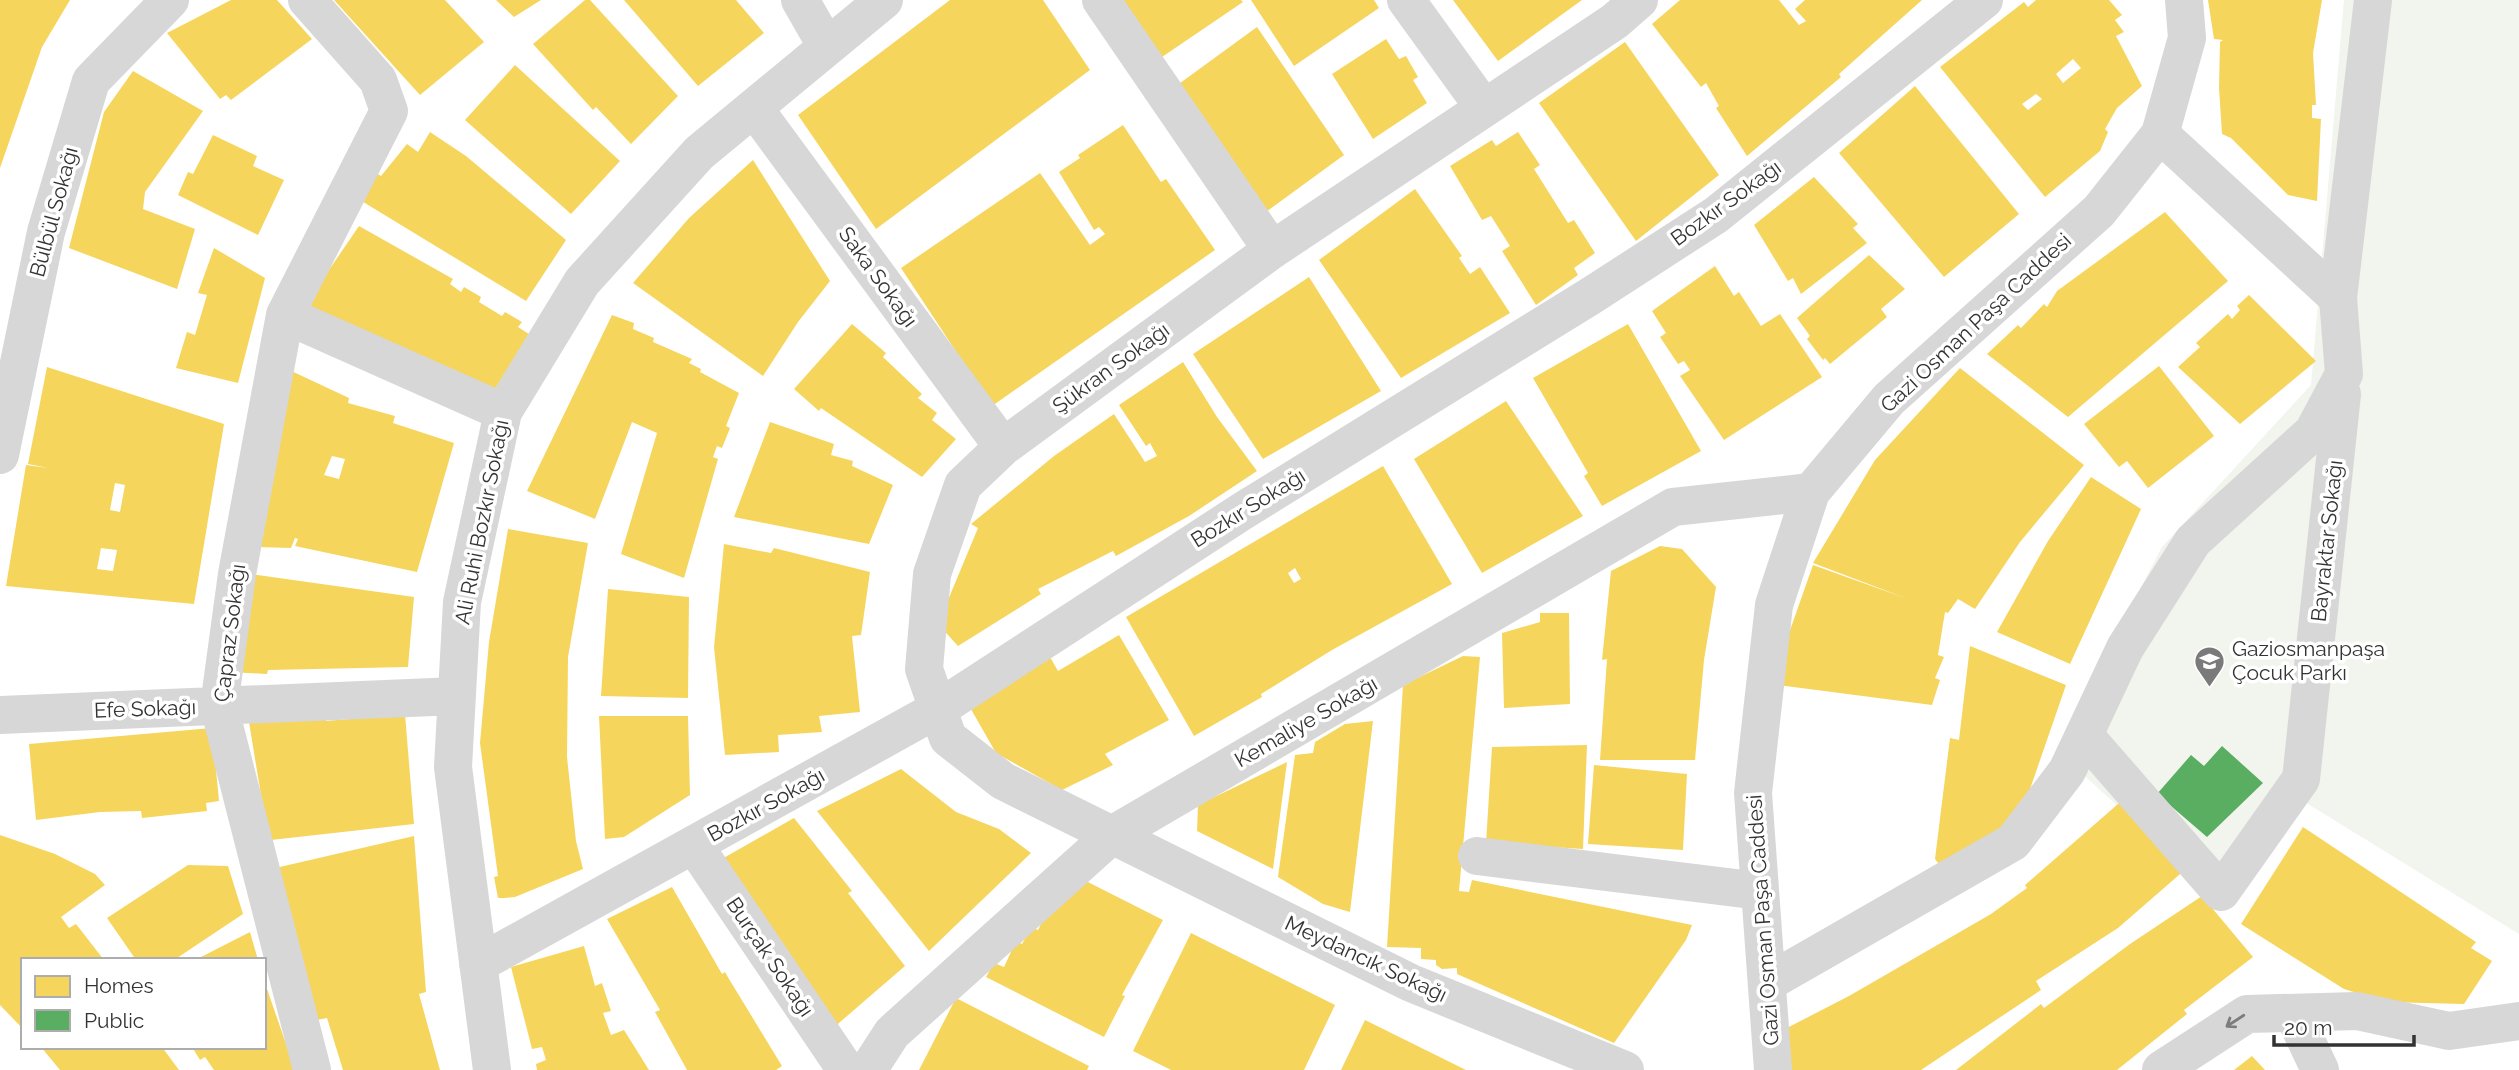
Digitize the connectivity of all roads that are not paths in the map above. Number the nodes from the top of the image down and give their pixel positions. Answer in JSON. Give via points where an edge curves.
{"nodes":[{"id":1,"x":307,"y":0,"type":"edge"},
{"id":2,"x":800,"y":0,"type":"edge"},
{"id":3,"x":884,"y":0,"type":"edge"},
{"id":4,"x":1101,"y":0,"type":"edge"},
{"id":5,"x":1406,"y":0,"type":"edge"},
{"id":6,"x":1639,"y":0,"type":"edge"},
{"id":7,"x":1984,"y":0,"type":"edge"},
{"id":8,"x":2184,"y":0,"type":"edge"},
{"id":9,"x":2373,"y":0,"type":"edge"},
{"id":10,"x":159,"y":4,"type":"edge"},
{"id":11,"x":827,"y":47,"type":"junction"},
{"id":12,"x":754,"y":107,"type":"junction"},
{"id":13,"x":1483,"y":108,"type":"junction"},
{"id":14,"x":2160,"y":134,"type":"junction"},
{"id":15,"x":1272,"y":250,"type":"junction"},
{"id":16,"x":2338,"y":299,"type":"junction"},
{"id":17,"x":285,"y":315,"type":"junction"},
{"id":18,"x":2344,"y":374,"type":"junction"},
{"id":19,"x":503,"y":412,"type":"junction"},
{"id":20,"x":1003,"y":447,"type":"junction"},
{"id":21,"x":0,"y":455,"type":"edge"},
{"id":22,"x":1811,"y":492,"type":"junction"},
{"id":23,"x":457,"y":696,"type":"junction"},
{"id":24,"x":219,"y":706,"type":"junction"},
{"id":25,"x":939,"y":709,"type":"junction"},
{"id":26,"x":0,"y":715,"type":"edge"},
{"id":27,"x":2084,"y":735,"type":"junction"},
{"id":28,"x":1112,"y":835,"type":"junction"},
{"id":29,"x":694,"y":845,"type":"junction"},
{"id":30,"x":1477,"y":856,"type":"dead end"},
{"id":31,"x":1760,"y":891,"type":"junction"},
{"id":32,"x":478,"y":964,"type":"junction"},
{"id":33,"x":1767,"y":983,"type":"junction"},
{"id":34,"x":2293,"y":1013,"type":"junction"},
{"id":35,"x":2519,"y":1021,"type":"edge"},
{"id":36,"x":312,"y":1070,"type":"edge"},
{"id":37,"x":492,"y":1070,"type":"edge"},
{"id":38,"x":846,"y":1070,"type":"edge"},
{"id":39,"x":868,"y":1070,"type":"edge"},
{"id":40,"x":1625,"y":1070,"type":"edge"},
{"id":41,"x":1773,"y":1070,"type":"edge"},
{"id":42,"x":2161,"y":1070,"type":"edge"},
{"id":43,"x":2320,"y":1070,"type":"edge"}],
"edges":[{"from":1,"to":17,"type":"street","name":"Çapraz Sokağı","via":[[378,80],[389,111]]},
{"from":2,"to":11,"type":"street"},
{"from":3,"to":11,"type":"street","name":"Ali Ruhi Bozkır Sokağı"},
{"from":4,"to":15,"type":"street"},
{"from":5,"to":13,"type":"street"},
{"from":6,"to":13,"type":"street","name":"Şükran Sokağı","via":[[1615,21]]},
{"from":7,"to":25,"type":"street","name":"Bozkır Sokağı","via":[[1716,215],[1241,512]]},
{"from":8,"to":14,"type":"street","name":"Gazi Osman Paşa Caddesi","via":[[2188,38]]},
{"from":9,"to":16,"type":"street"},
{"from":10,"to":21,"type":"street","name":"Bülbül Sokağı","via":[[91,81],[46,232]]},
{"from":11,"to":12,"type":"street","name":"Ali Ruhi Bozkır Sokağı"},
{"from":12,"to":19,"type":"street","name":"Ali Ruhi Bozkır Sokağı","via":[[699,153],[582,282]]},
{"from":12,"to":20,"type":"street","name":"Saka Sokağı"},
{"from":13,"to":15,"type":"street","name":"Şükran Sokağı"},
{"from":14,"to":16,"type":"street"},
{"from":14,"to":22,"type":"street","name":"Gazi Osman Paşa Caddesi","via":[[2099,211],[1889,399]]},
{"from":15,"to":20,"type":"street","name":"Şükran Sokağı"},
{"from":16,"to":18,"type":"street"},
{"from":17,"to":19,"type":"street"},
{"from":17,"to":24,"type":"street","name":"Çapraz Sokağı","via":[[237,574]]},
{"from":18,"to":27,"type":"street","via":[[2313,432],[2193,541],[2125,648]]},
{"from":18,"to":27,"type":"street","name":"Bayraktar Sokağı","via":[[2301,779],[2221,892]]},
{"from":19,"to":23,"type":"street","name":"Ali Ruhi Bozkır Sokağı","via":[[462,602]]},
{"from":20,"to":25,"type":"street","name":"Şükran Sokağı","via":[[963,485],[932,574],[924,669]]},
{"from":22,"to":28,"type":"street","name":"Kemaliye Sokağı","via":[[1673,507]]},
{"from":22,"to":31,"type":"street","name":"Gazi Osman Paşa Caddesi","via":[[1774,606],[1753,793]]},
{"from":23,"to":24,"type":"street","name":"Efe Sokağı"},
{"from":23,"to":32,"type":"street","name":"Ali Ruhi Bozkır Sokağı","via":[[453,767]]},
{"from":24,"to":26,"type":"street","name":"Efe Sokağı"},
{"from":24,"to":36,"type":"street","name":"Çapraz Sokağı"},
{"from":25,"to":28,"type":"street","name":"Şükran Sokağı","via":[[948,738],[1003,781]]},
{"from":25,"to":29,"type":"street","name":"Bozkır Sokağı"},
{"from":27,"to":33,"type":"street","via":[[2067,771],[2013,842]]},
{"from":28,"to":39,"type":"street","name":"Kemaliye Sokağı","via":[[892,1033]]},
{"from":28,"to":40,"type":"street","name":"Meydancık Sokağı","via":[[1411,984]]},
{"from":29,"to":32,"type":"street","name":"Bozkır Sokağı"},
{"from":29,"to":38,"type":"street","name":"Burçak Sokağı"},
{"from":30,"to":31,"type":"street"},
{"from":31,"to":33,"type":"street","name":"Gazi Osman Paşa Caddesi"},
{"from":32,"to":37,"type":"street","name":"Ali Ruhi Bozkır Sokağı"},
{"from":33,"to":41,"type":"street","name":"Gazi Osman Paşa Caddesi"},
{"from":34,"to":35,"type":"street","via":[[2357,1011],[2449,1031]]},
{"from":34,"to":42,"type":"street","one_way":true,"via":[[2247,1014]]},
{"from":34,"to":43,"type":"street"}]}
